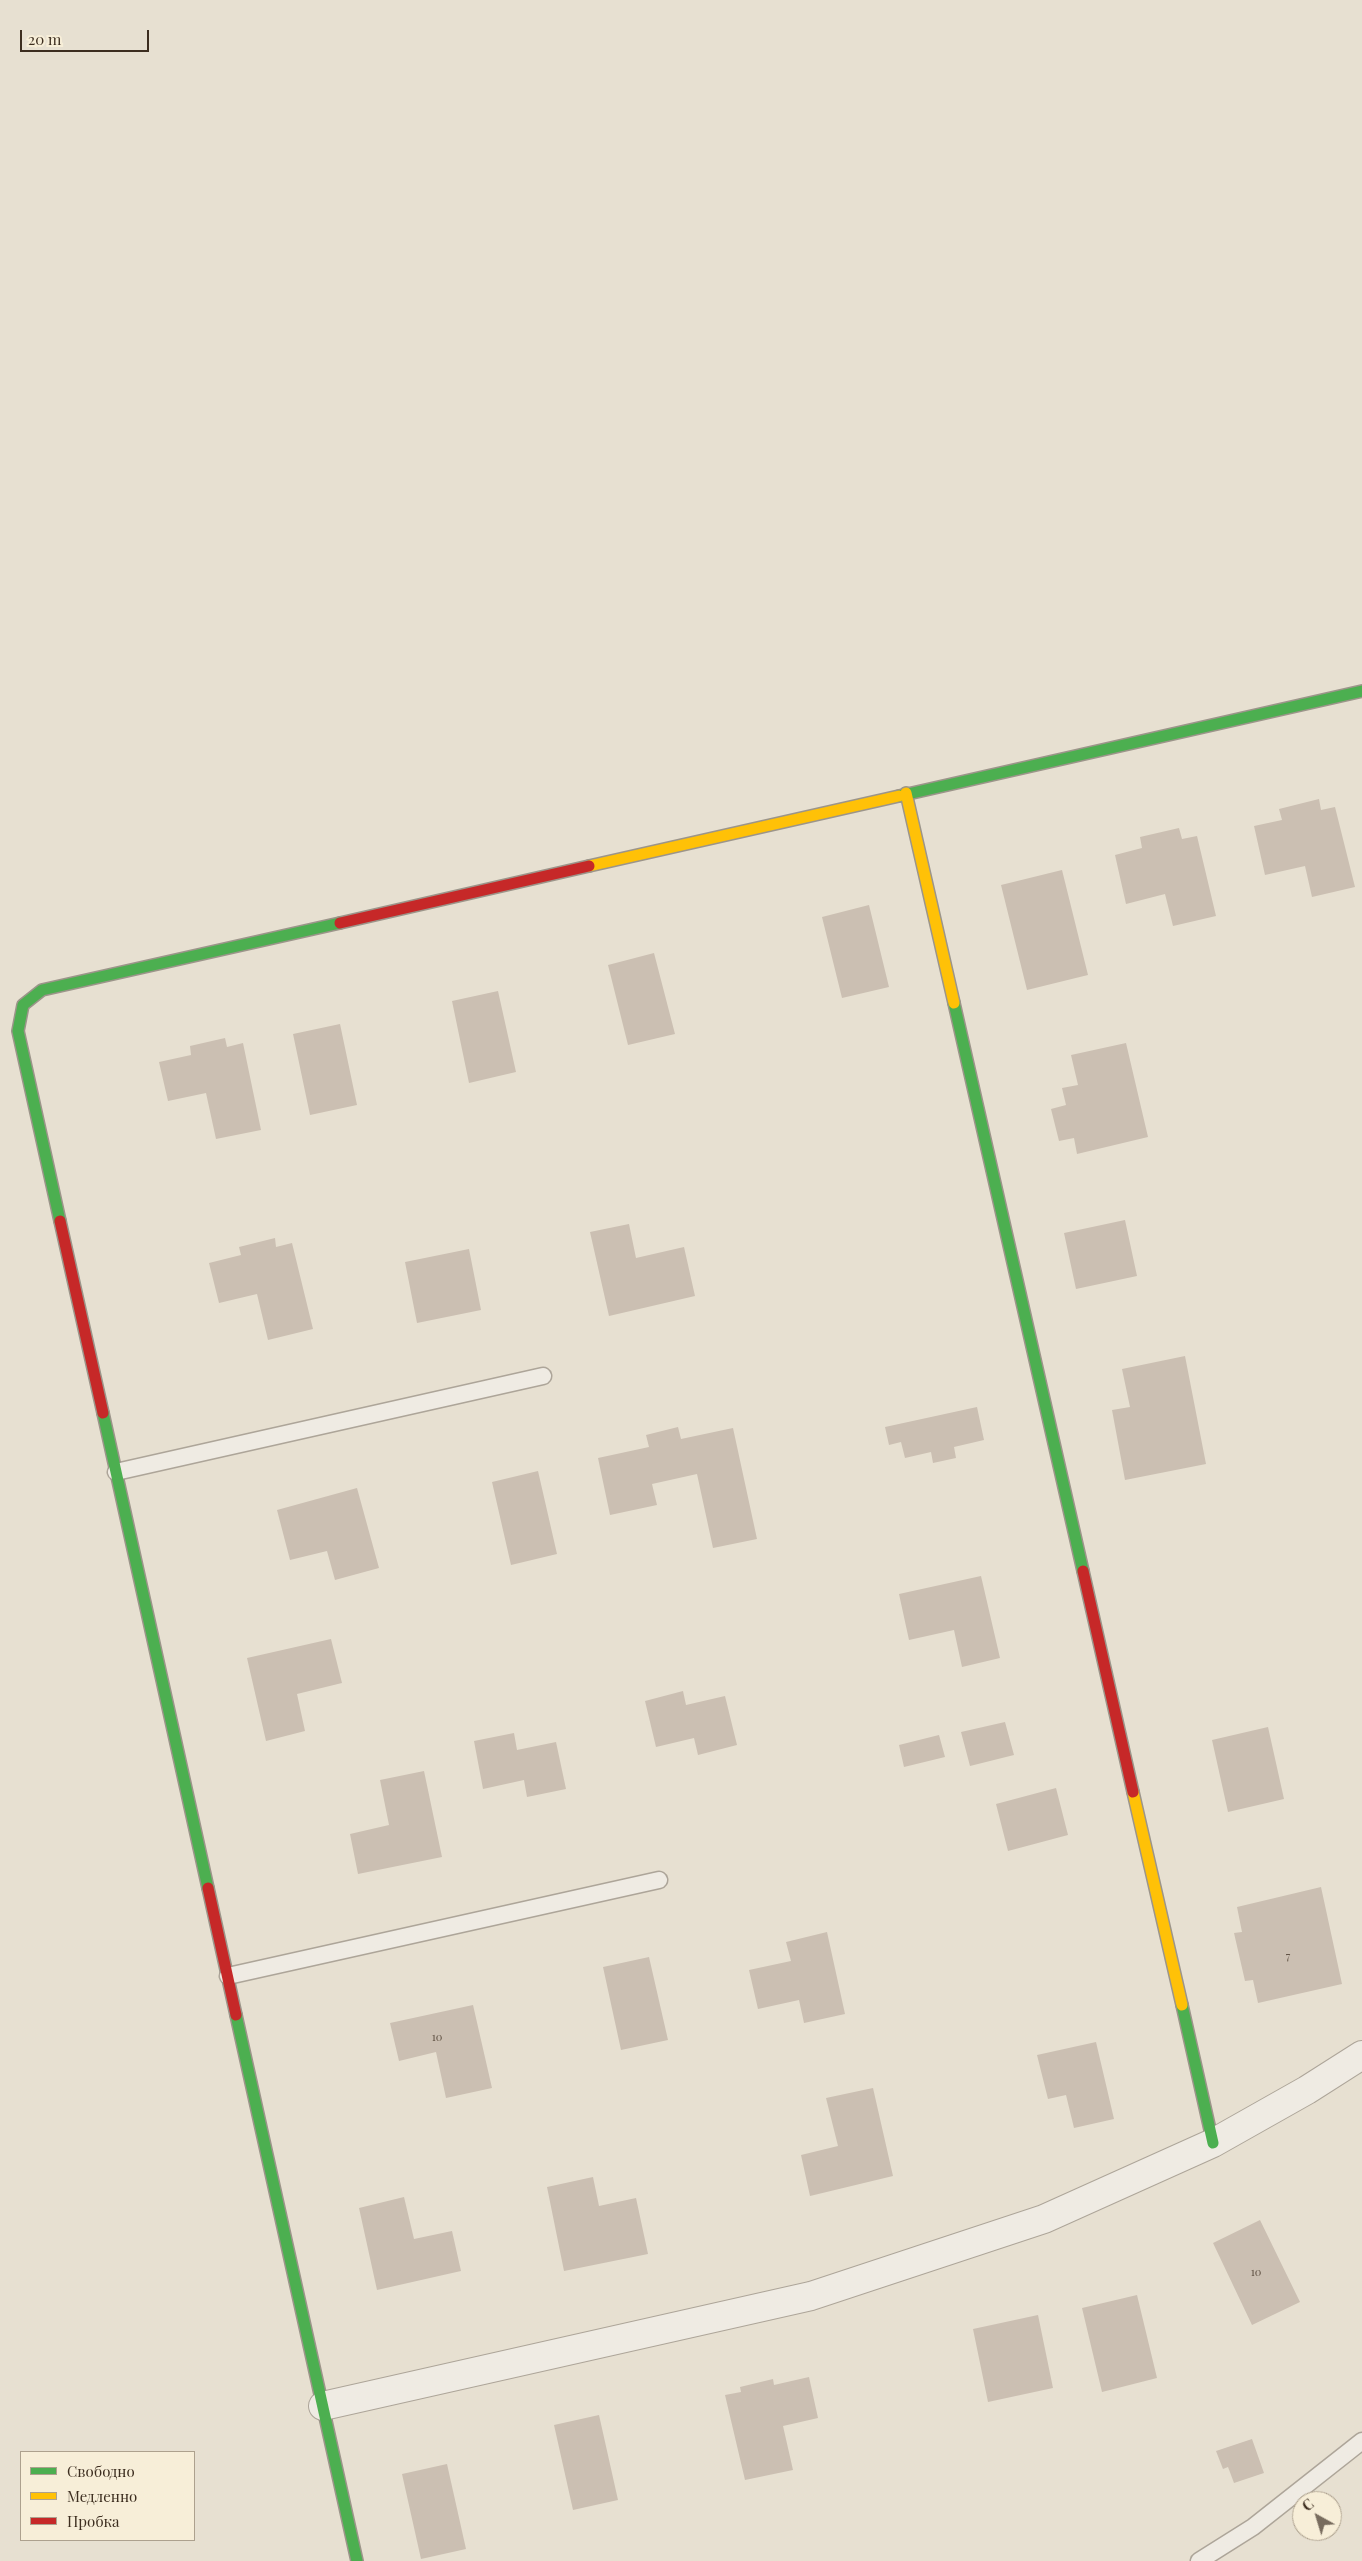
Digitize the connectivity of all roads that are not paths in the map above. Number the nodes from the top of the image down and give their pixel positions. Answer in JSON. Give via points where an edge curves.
{"nodes":[{"id":1,"x":1362,"y":691,"type":"edge"},
{"id":2,"x":906,"y":793,"type":"junction"},
{"id":3,"x":543,"y":1376,"type":"dead end"},
{"id":4,"x":116,"y":1472,"type":"junction"},
{"id":5,"x":659,"y":1880,"type":"dead end"},
{"id":6,"x":228,"y":1976,"type":"junction"},
{"id":7,"x":1362,"y":2055,"type":"edge"},
{"id":8,"x":1214,"y":2143,"type":"junction"},
{"id":9,"x":323,"y":2406,"type":"junction"},
{"id":10,"x":1362,"y":2441,"type":"edge"},
{"id":11,"x":357,"y":2561,"type":"edge"},
{"id":12,"x":1199,"y":2561,"type":"edge"}],
"edges":[{"from":1,"to":2,"type":"street"},
{"from":2,"to":4,"type":"street","via":[[42,990],[23,1005],[18,1031]]},
{"from":2,"to":8,"type":"street"},
{"from":3,"to":4,"type":"lane"},
{"from":4,"to":6,"type":"street"},
{"from":5,"to":6,"type":"lane"},
{"from":6,"to":9,"type":"street"},
{"from":7,"to":8,"type":"street"},
{"from":8,"to":9,"type":"street","via":[[1044,2219],[811,2296]]},
{"from":9,"to":11,"type":"street"},
{"from":10,"to":12,"type":"lane","via":[[1253,2527]]}]}
